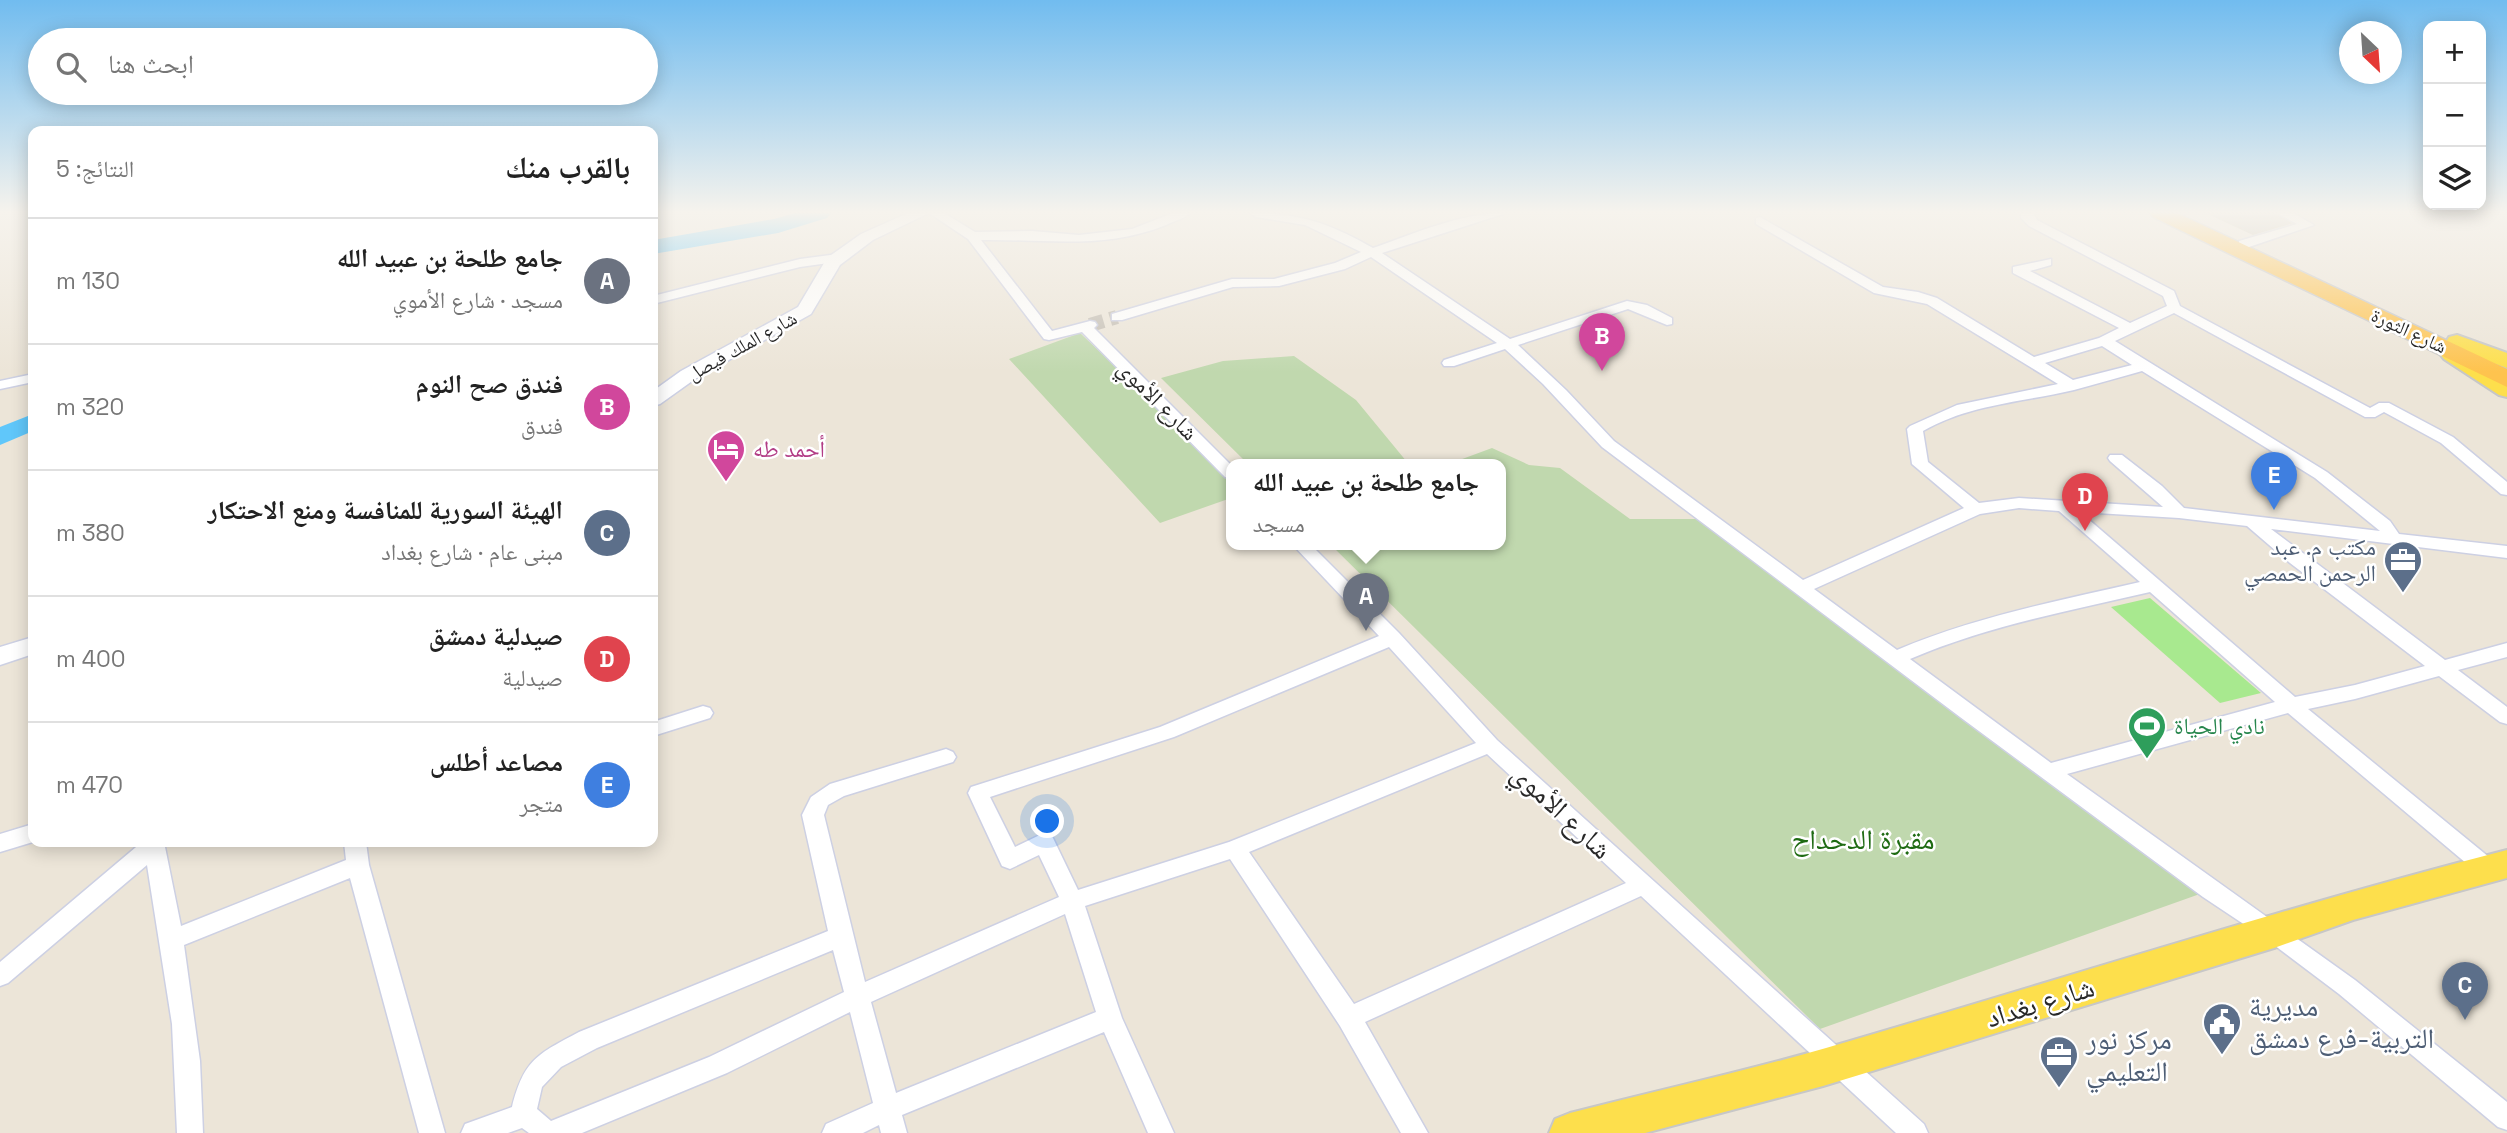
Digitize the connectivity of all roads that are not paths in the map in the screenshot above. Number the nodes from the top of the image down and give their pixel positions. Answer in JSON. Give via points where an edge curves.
{"nodes":[{"id":1,"x":789,"y":266,"type":"edge"},
{"id":2,"x":830,"y":266,"type":"edge"},
{"id":3,"x":995,"y":266,"type":"edge"},
{"id":4,"x":1342,"y":266,"type":"edge"},
{"id":5,"x":1392,"y":266,"type":"edge"},
{"id":6,"x":1837,"y":266,"type":"edge"},
{"id":7,"x":2032,"y":266,"type":"edge"},
{"id":8,"x":2115,"y":266,"type":"edge"},
{"id":9,"x":2277,"y":266,"type":"edge"},
{"id":10,"x":2289,"y":266,"type":"edge"},
{"id":11,"x":658,"y":299,"type":"edge"},
{"id":12,"x":2174,"y":308,"type":"junction"},
{"id":13,"x":1117,"y":317,"type":"tunnel mouth"},
{"id":14,"x":1667,"y":321,"type":"dead end"},
{"id":15,"x":2129,"y":328,"type":"junction"},
{"id":16,"x":2104,"y":341,"type":"junction"},
{"id":17,"x":1507,"y":344,"type":"junction"},
{"id":18,"x":2451,"y":345,"type":"junction"},
{"id":19,"x":2507,"y":361,"type":"edge"},
{"id":20,"x":2033,"y":362,"type":"junction"},
{"id":21,"x":1449,"y":363,"type":"dead end"},
{"id":22,"x":2144,"y":366,"type":"junction"},
{"id":23,"x":2507,"y":367,"type":"edge"},
{"id":24,"x":28,"y":379,"type":"edge"},
{"id":25,"x":2507,"y":379,"type":"edge"},
{"id":26,"x":0,"y":385,"type":"edge"},
{"id":27,"x":2072,"y":386,"type":"junction"},
{"id":28,"x":2507,"y":390,"type":"edge"},
{"id":29,"x":658,"y":396,"type":"edge"},
{"id":30,"x":2116,"y":458,"type":"dead end"},
{"id":31,"x":1226,"y":469,"type":"edge"},
{"id":32,"x":2507,"y":490,"type":"edge"},
{"id":33,"x":2061,"y":504,"type":"junction"},
{"id":34,"x":1976,"y":509,"type":"junction"},
{"id":35,"x":2179,"y":513,"type":"junction"},
{"id":36,"x":2251,"y":521,"type":"junction"},
{"id":37,"x":2393,"y":537,"type":"junction"},
{"id":38,"x":1306,"y":550,"type":"edge"},
{"id":39,"x":2507,"y":552,"type":"edge"},
{"id":40,"x":2154,"y":585,"type":"junction"},
{"id":41,"x":1801,"y":588,"type":"junction"},
{"id":42,"x":1392,"y":638,"type":"junction"},
{"id":43,"x":28,"y":647,"type":"edge"},
{"id":44,"x":2507,"y":650,"type":"edge"},
{"id":45,"x":0,"y":656,"type":"edge"},
{"id":46,"x":1895,"y":659,"type":"junction"},
{"id":47,"x":2443,"y":668,"type":"junction"},
{"id":48,"x":2291,"y":705,"type":"junction"},
{"id":49,"x":703,"y":713,"type":"dead end"},
{"id":50,"x":2507,"y":717,"type":"edge"},
{"id":51,"x":658,"y":727,"type":"edge"},
{"id":52,"x":1490,"y":745,"type":"junction"},
{"id":53,"x":946,"y":757,"type":"dead end"},
{"id":54,"x":2050,"y":771,"type":"junction"},
{"id":55,"x":28,"y":835,"type":"edge"},
{"id":56,"x":0,"y":843,"type":"edge"},
{"id":57,"x":150,"y":847,"type":"edge"},
{"id":58,"x":154,"y":847,"type":"edge"},
{"id":59,"x":1235,"y":849,"type":"junction"},
{"id":60,"x":357,"y":853,"type":"edge"},
{"id":61,"x":2497,"y":866,"type":"edge"},
{"id":62,"x":1643,"y":885,"type":"junction"},
{"id":63,"x":1072,"y":901,"type":"junction"},
{"id":64,"x":2274,"y":932,"type":"junction"},
{"id":65,"x":841,"y":936,"type":"junction"},
{"id":66,"x":171,"y":940,"type":"junction"},
{"id":67,"x":0,"y":976,"type":"edge"},
{"id":68,"x":859,"y":996,"type":"junction"},
{"id":69,"x":1110,"y":1018,"type":"junction"},
{"id":70,"x":1349,"y":1018,"type":"junction"},
{"id":71,"x":1839,"y":1063,"type":"junction"},
{"id":72,"x":523,"y":1115,"type":"junction"},
{"id":73,"x":2507,"y":1118,"type":"edge"},
{"id":74,"x":891,"y":1121,"type":"edge"},
{"id":75,"x":190,"y":1133,"type":"edge"},
{"id":76,"x":432,"y":1133,"type":"edge"},
{"id":77,"x":474,"y":1133,"type":"edge"},
{"id":78,"x":545,"y":1133,"type":"edge"},
{"id":79,"x":552,"y":1133,"type":"edge"},
{"id":80,"x":835,"y":1133,"type":"edge"},
{"id":81,"x":1161,"y":1133,"type":"edge"},
{"id":82,"x":1415,"y":1133,"type":"edge"},
{"id":83,"x":1570,"y":1133,"type":"edge"},
{"id":84,"x":1915,"y":1133,"type":"edge"}],
"edges":[{"from":1,"to":11,"type":"street"},
{"from":2,"to":29,"type":"street","name":"شارع الملك فيصل","via":[[805,310]]},
{"from":3,"to":31,"type":"street","name":"شارع الأموي","via":[[1049,336],[1088,326]]},
{"from":4,"to":13,"type":"street","via":[[1274,283],[1223,286]]},
{"from":5,"to":17,"type":"street"},
{"from":6,"to":20,"type":"street","via":[[1879,290],[1932,301]]},
{"from":7,"to":15,"type":"street","via":[[2018,270]]},
{"from":8,"to":12,"type":"street","via":[[2169,294]]},
{"from":9,"to":18,"type":"highway","name":"شارع الثورة"},
{"from":10,"to":18,"type":"highway","name":"شارع الثورة"},
{"from":12,"to":15,"type":"street"},
{"from":12,"to":32,"type":"street","via":[[2370,414],[2384,406],[2437,435]]},
{"from":14,"to":17,"type":"street","via":[[1627,304]]},
{"from":15,"to":16,"type":"street"},
{"from":16,"to":20,"type":"street"},
{"from":16,"to":22,"type":"street"},
{"from":17,"to":21,"type":"street"},
{"from":17,"to":41,"type":"street","via":[[1608,444]]},
{"from":18,"to":19,"type":"main road"},
{"from":18,"to":23,"type":"highway","name":"شارع الثورة"},
{"from":18,"to":25,"type":"highway","name":"شارع الثورة"},
{"from":18,"to":28,"type":"main road"},
{"from":20,"to":27,"type":"street"},
{"from":22,"to":27,"type":"street"},
{"from":22,"to":37,"type":"street","via":[[2321,475]]},
{"from":24,"to":26,"type":"street"},
{"from":27,"to":34,"type":"street","via":[[1957,410],[1915,429],[1920,464]]},
{"from":30,"to":35,"type":"street"},
{"from":33,"to":34,"type":"street"},
{"from":33,"to":35,"type":"street"},
{"from":33,"to":40,"type":"street"},
{"from":34,"to":41,"type":"street"},
{"from":35,"to":36,"type":"street"},
{"from":36,"to":37,"type":"street"},
{"from":36,"to":47,"type":"street"},
{"from":37,"to":39,"type":"street"},
{"from":38,"to":42,"type":"street","name":"شارع الأموي"},
{"from":40,"to":46,"type":"street","via":[[1999,620],[1951,634]]},
{"from":40,"to":48,"type":"street"},
{"from":41,"to":46,"type":"street"},
{"from":42,"to":52,"type":"street","name":"شارع الأموي"},
{"from":42,"to":63,"type":"street","via":[[1167,732],[978,793],[1010,860],[1044,842]]},
{"from":43,"to":45,"type":"street"},
{"from":44,"to":47,"type":"street"},
{"from":46,"to":54,"type":"street"},
{"from":47,"to":48,"type":"street"},
{"from":47,"to":50,"type":"street"},
{"from":48,"to":54,"type":"street"},
{"from":48,"to":61,"type":"street"},
{"from":49,"to":51,"type":"street"},
{"from":52,"to":59,"type":"street"},
{"from":52,"to":62,"type":"street","name":"شارع الأموي"},
{"from":53,"to":65,"type":"street","via":[[836,790],[816,805],[813,815]]},
{"from":54,"to":64,"type":"street"},
{"from":55,"to":56,"type":"street"},
{"from":57,"to":67,"type":"street"},
{"from":58,"to":66,"type":"street"},
{"from":59,"to":63,"type":"street"},
{"from":59,"to":70,"type":"street"},
{"from":60,"to":66,"type":"street"},
{"from":60,"to":76,"type":"street"},
{"from":61,"to":64,"type":"main road","name":"شارع بغداد"},
{"from":62,"to":70,"type":"street"},
{"from":62,"to":71,"type":"street","name":"شارع الأموي"},
{"from":63,"to":68,"type":"street"},
{"from":63,"to":69,"type":"street"},
{"from":64,"to":71,"type":"main road","name":"شارع بغداد"},
{"from":64,"to":73,"type":"street"},
{"from":65,"to":68,"type":"street"},
{"from":65,"to":72,"type":"street","via":[[552,1059],[531,1081]]},
{"from":66,"to":75,"type":"street","via":[[190,1095]]},
{"from":68,"to":74,"type":"street"},
{"from":68,"to":79,"type":"street","via":[[718,1065]]},
{"from":69,"to":74,"type":"street"},
{"from":69,"to":81,"type":"street"},
{"from":70,"to":82,"type":"street"},
{"from":71,"to":83,"type":"main road","name":"شارع بغداد"},
{"from":71,"to":84,"type":"street","name":"شارع الأموي"},
{"from":72,"to":77,"type":"street"},
{"from":72,"to":78,"type":"street"},
{"from":74,"to":80,"type":"street"}]}
